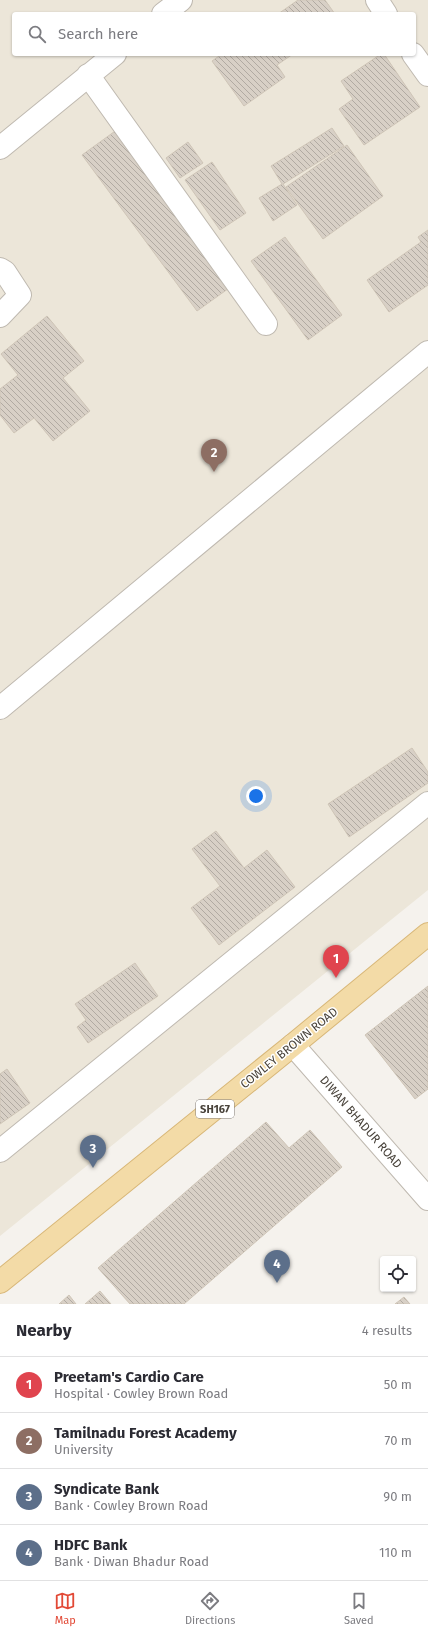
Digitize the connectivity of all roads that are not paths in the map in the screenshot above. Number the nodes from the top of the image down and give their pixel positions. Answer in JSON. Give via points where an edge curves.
{"nodes":[{"id":1,"x":181,"y":0,"type":"edge"},
{"id":2,"x":377,"y":0,"type":"edge"},
{"id":3,"x":166,"y":12,"type":"edge"},
{"id":4,"x":385,"y":12,"type":"edge"},
{"id":5,"x":112,"y":56,"type":"edge"},
{"id":6,"x":415,"y":56,"type":"edge"},
{"id":7,"x":88,"y":75,"type":"junction"},
{"id":8,"x":428,"y":75,"type":"edge"},
{"id":9,"x":0,"y":148,"type":"edge"},
{"id":10,"x":0,"y":269,"type":"edge"},
{"id":11,"x":0,"y":316,"type":"edge"},
{"id":12,"x":266,"y":324,"type":"dead end"},
{"id":13,"x":428,"y":352,"type":"edge"},
{"id":14,"x":0,"y":708,"type":"edge"},
{"id":15,"x":428,"y":803,"type":"edge"},
{"id":16,"x":428,"y":934,"type":"edge"},
{"id":17,"x":294,"y":1045,"type":"junction"},
{"id":18,"x":0,"y":1151,"type":"edge"},
{"id":19,"x":428,"y":1199,"type":"edge"},
{"id":20,"x":0,"y":1282,"type":"edge"}],
"edges":[{"from":1,"to":3,"type":"street"},
{"from":2,"to":4,"type":"street"},
{"from":5,"to":7,"type":"street"},
{"from":6,"to":8,"type":"street"},
{"from":7,"to":9,"type":"street"},
{"from":7,"to":12,"type":"street"},
{"from":10,"to":11,"type":"street","via":[[5,272],[20,295]]},
{"from":13,"to":14,"type":"street"},
{"from":15,"to":18,"type":"street"},
{"from":16,"to":17,"type":"main road","name":"COWLEY BROWN ROAD","number":"SH167"},
{"from":17,"to":19,"type":"street","name":"DIWAN BHADUR ROAD"},
{"from":17,"to":20,"type":"main road","name":"COWLEY BROWN ROAD","number":"SH167"}]}
